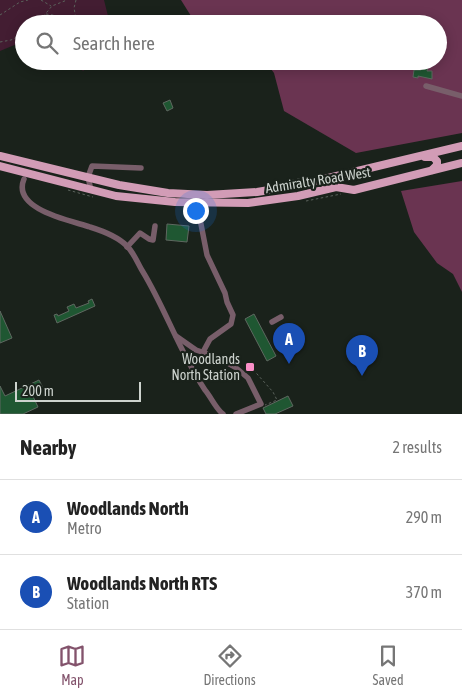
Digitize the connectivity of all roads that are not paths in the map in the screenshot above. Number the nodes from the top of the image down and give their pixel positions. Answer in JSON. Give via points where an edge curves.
{"nodes":[{"id":1,"x":426,"y":86,"type":"dead end"},
{"id":2,"x":462,"y":96,"type":"edge"},
{"id":3,"x":462,"y":146,"type":"edge"},
{"id":4,"x":448,"y":149,"type":"junction"},
{"id":5,"x":0,"y":156,"type":"edge"},
{"id":6,"x":413,"y":158,"type":"junction"},
{"id":7,"x":20,"y":162,"type":"junction"},
{"id":8,"x":459,"y":164,"type":"edge"},
{"id":9,"x":34,"y":165,"type":"junction"},
{"id":10,"x":0,"y":166,"type":"edge"},
{"id":11,"x":140,"y":168,"type":"dead end"},
{"id":12,"x":432,"y":170,"type":"junction"},
{"id":13,"x":25,"y":175,"type":"junction"},
{"id":14,"x":88,"y":177,"type":"junction"},
{"id":15,"x":73,"y":185,"type":"junction"},
{"id":16,"x":92,"y":190,"type":"junction"},
{"id":17,"x":200,"y":219,"type":"dead end"},
{"id":18,"x":155,"y":226,"type":"dead end"},
{"id":19,"x":128,"y":247,"type":"junction"},
{"id":20,"x":281,"y":317,"type":"dead end"},
{"id":21,"x":272,"y":322,"type":"dead end"},
{"id":22,"x":174,"y":334,"type":"junction"},
{"id":23,"x":203,"y":352,"type":"junction"},
{"id":24,"x":223,"y":414,"type":"edge"},
{"id":25,"x":236,"y":414,"type":"edge"}],
"edges":[{"from":1,"to":2,"type":"street"},
{"from":3,"to":4,"type":"main road","name":"Admiralty Road West"},
{"from":4,"to":6,"type":"main road","name":"Admiralty Road West"},
{"from":4,"to":8,"type":"main road","via":[[442,153],[442,162]]},
{"from":5,"to":7,"type":"main road","name":"Admiralty Road West"},
{"from":6,"to":12,"type":"main road","via":[[433,157],[437,166]]},
{"from":6,"to":14,"type":"main road","name":"Admiralty Road West","via":[[299,186],[239,194],[168,193]]},
{"from":7,"to":9,"type":"main road","name":"Admiralty Road West"},
{"from":7,"to":13,"type":"main road"},
{"from":8,"to":12,"type":"main road","name":"Admiralty Road West"},
{"from":9,"to":13,"type":"main road"},
{"from":9,"to":14,"type":"main road","name":"Admiralty Road West"},
{"from":10,"to":13,"type":"main road"},
{"from":11,"to":14,"type":"street","via":[[94,166]]},
{"from":12,"to":16,"type":"main road","name":"Admiralty Road West","via":[[354,190],[336,187],[248,203],[137,199]]},
{"from":13,"to":15,"type":"main road","name":"Admiralty Road West"},
{"from":13,"to":19,"type":"street","via":[[24,194],[35,207],[102,231]]},
{"from":14,"to":15,"type":"street"},
{"from":14,"to":16,"type":"street"},
{"from":15,"to":16,"type":"main road","name":"Admiralty Road West"},
{"from":17,"to":23,"type":"street","via":[[207,255],[233,315],[231,324],[214,335]]},
{"from":18,"to":19,"type":"street","via":[[154,240],[140,233]]},
{"from":19,"to":22,"type":"street"},
{"from":20,"to":21,"type":"street"},
{"from":22,"to":23,"type":"street"},
{"from":22,"to":24,"type":"street","via":[[199,380]]},
{"from":23,"to":25,"type":"street","via":[[234,367],[248,378],[255,390],[261,404]]}]}
